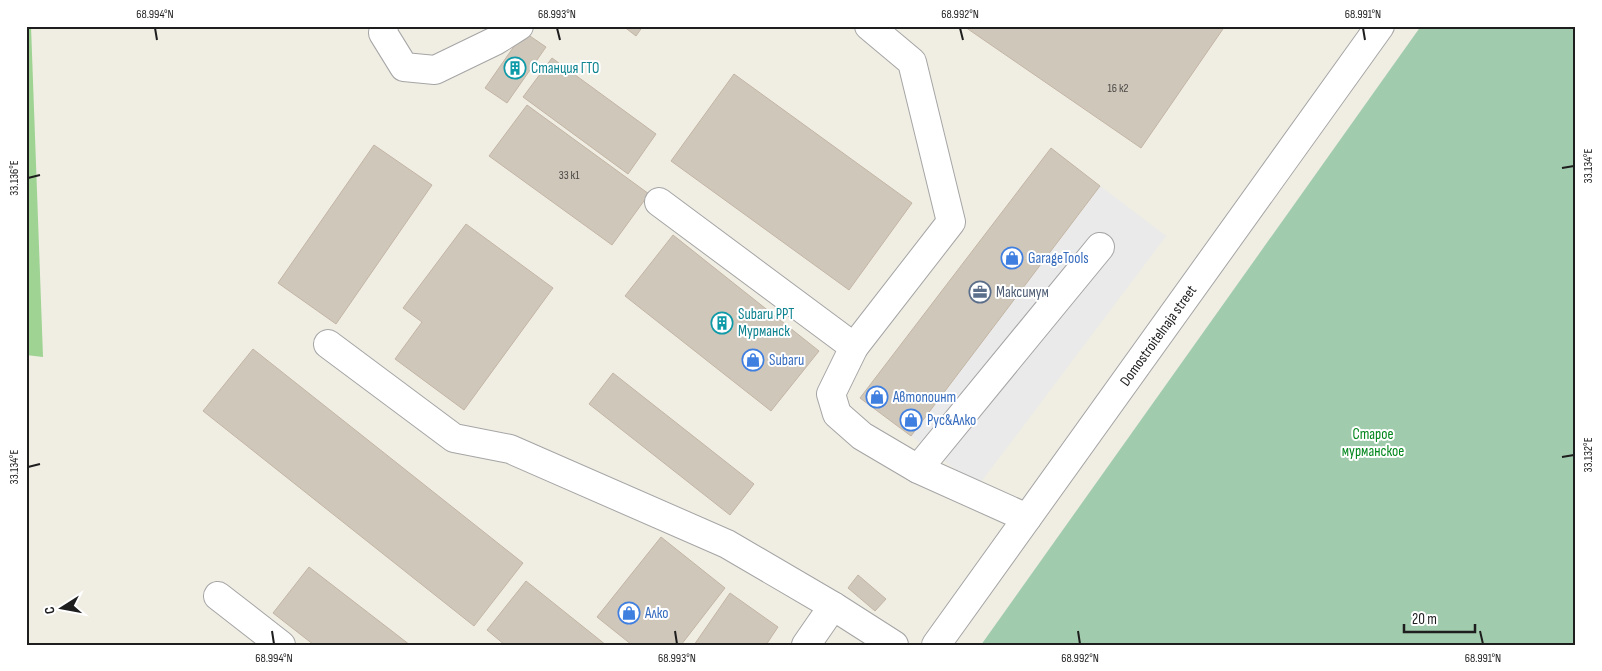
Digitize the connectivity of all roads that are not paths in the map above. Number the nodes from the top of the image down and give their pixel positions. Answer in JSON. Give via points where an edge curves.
{"nodes":[{"id":1,"x":384,"y":26,"type":"edge"},
{"id":2,"x":520,"y":26,"type":"edge"},
{"id":3,"x":869,"y":26,"type":"edge"},
{"id":4,"x":1380,"y":26,"type":"edge"},
{"id":5,"x":659,"y":202,"type":"dead end"},
{"id":6,"x":1100,"y":247,"type":"dead end"},
{"id":7,"x":328,"y":344,"type":"dead end"},
{"id":8,"x":854,"y":347,"type":"junction"},
{"id":9,"x":918,"y":469,"type":"junction"},
{"id":10,"x":1027,"y":518,"type":"junction"},
{"id":11,"x":218,"y":596,"type":"dead end"},
{"id":12,"x":834,"y":606,"type":"junction"},
{"id":13,"x":281,"y":645,"type":"edge"},
{"id":14,"x":806,"y":645,"type":"edge"},
{"id":15,"x":894,"y":645,"type":"edge"},
{"id":16,"x":936,"y":645,"type":"edge"}],
"edges":[{"from":1,"to":2,"type":"street","via":[[383,33],[404,67],[435,70]]},
{"from":3,"to":8,"type":"street","via":[[912,62],[951,222]]},
{"from":4,"to":10,"type":"street","name":"Domostroitelnaja street"},
{"from":5,"to":8,"type":"street"},
{"from":6,"to":9,"type":"street"},
{"from":7,"to":12,"type":"street","via":[[454,438],[510,448],[727,544]]},
{"from":8,"to":9,"type":"street","via":[[831,394],[837,414],[862,436]]},
{"from":9,"to":10,"type":"street"},
{"from":10,"to":16,"type":"street","name":"Domostroitelnaja street"},
{"from":11,"to":13,"type":"street"},
{"from":12,"to":14,"type":"street"},
{"from":12,"to":15,"type":"street"}]}
